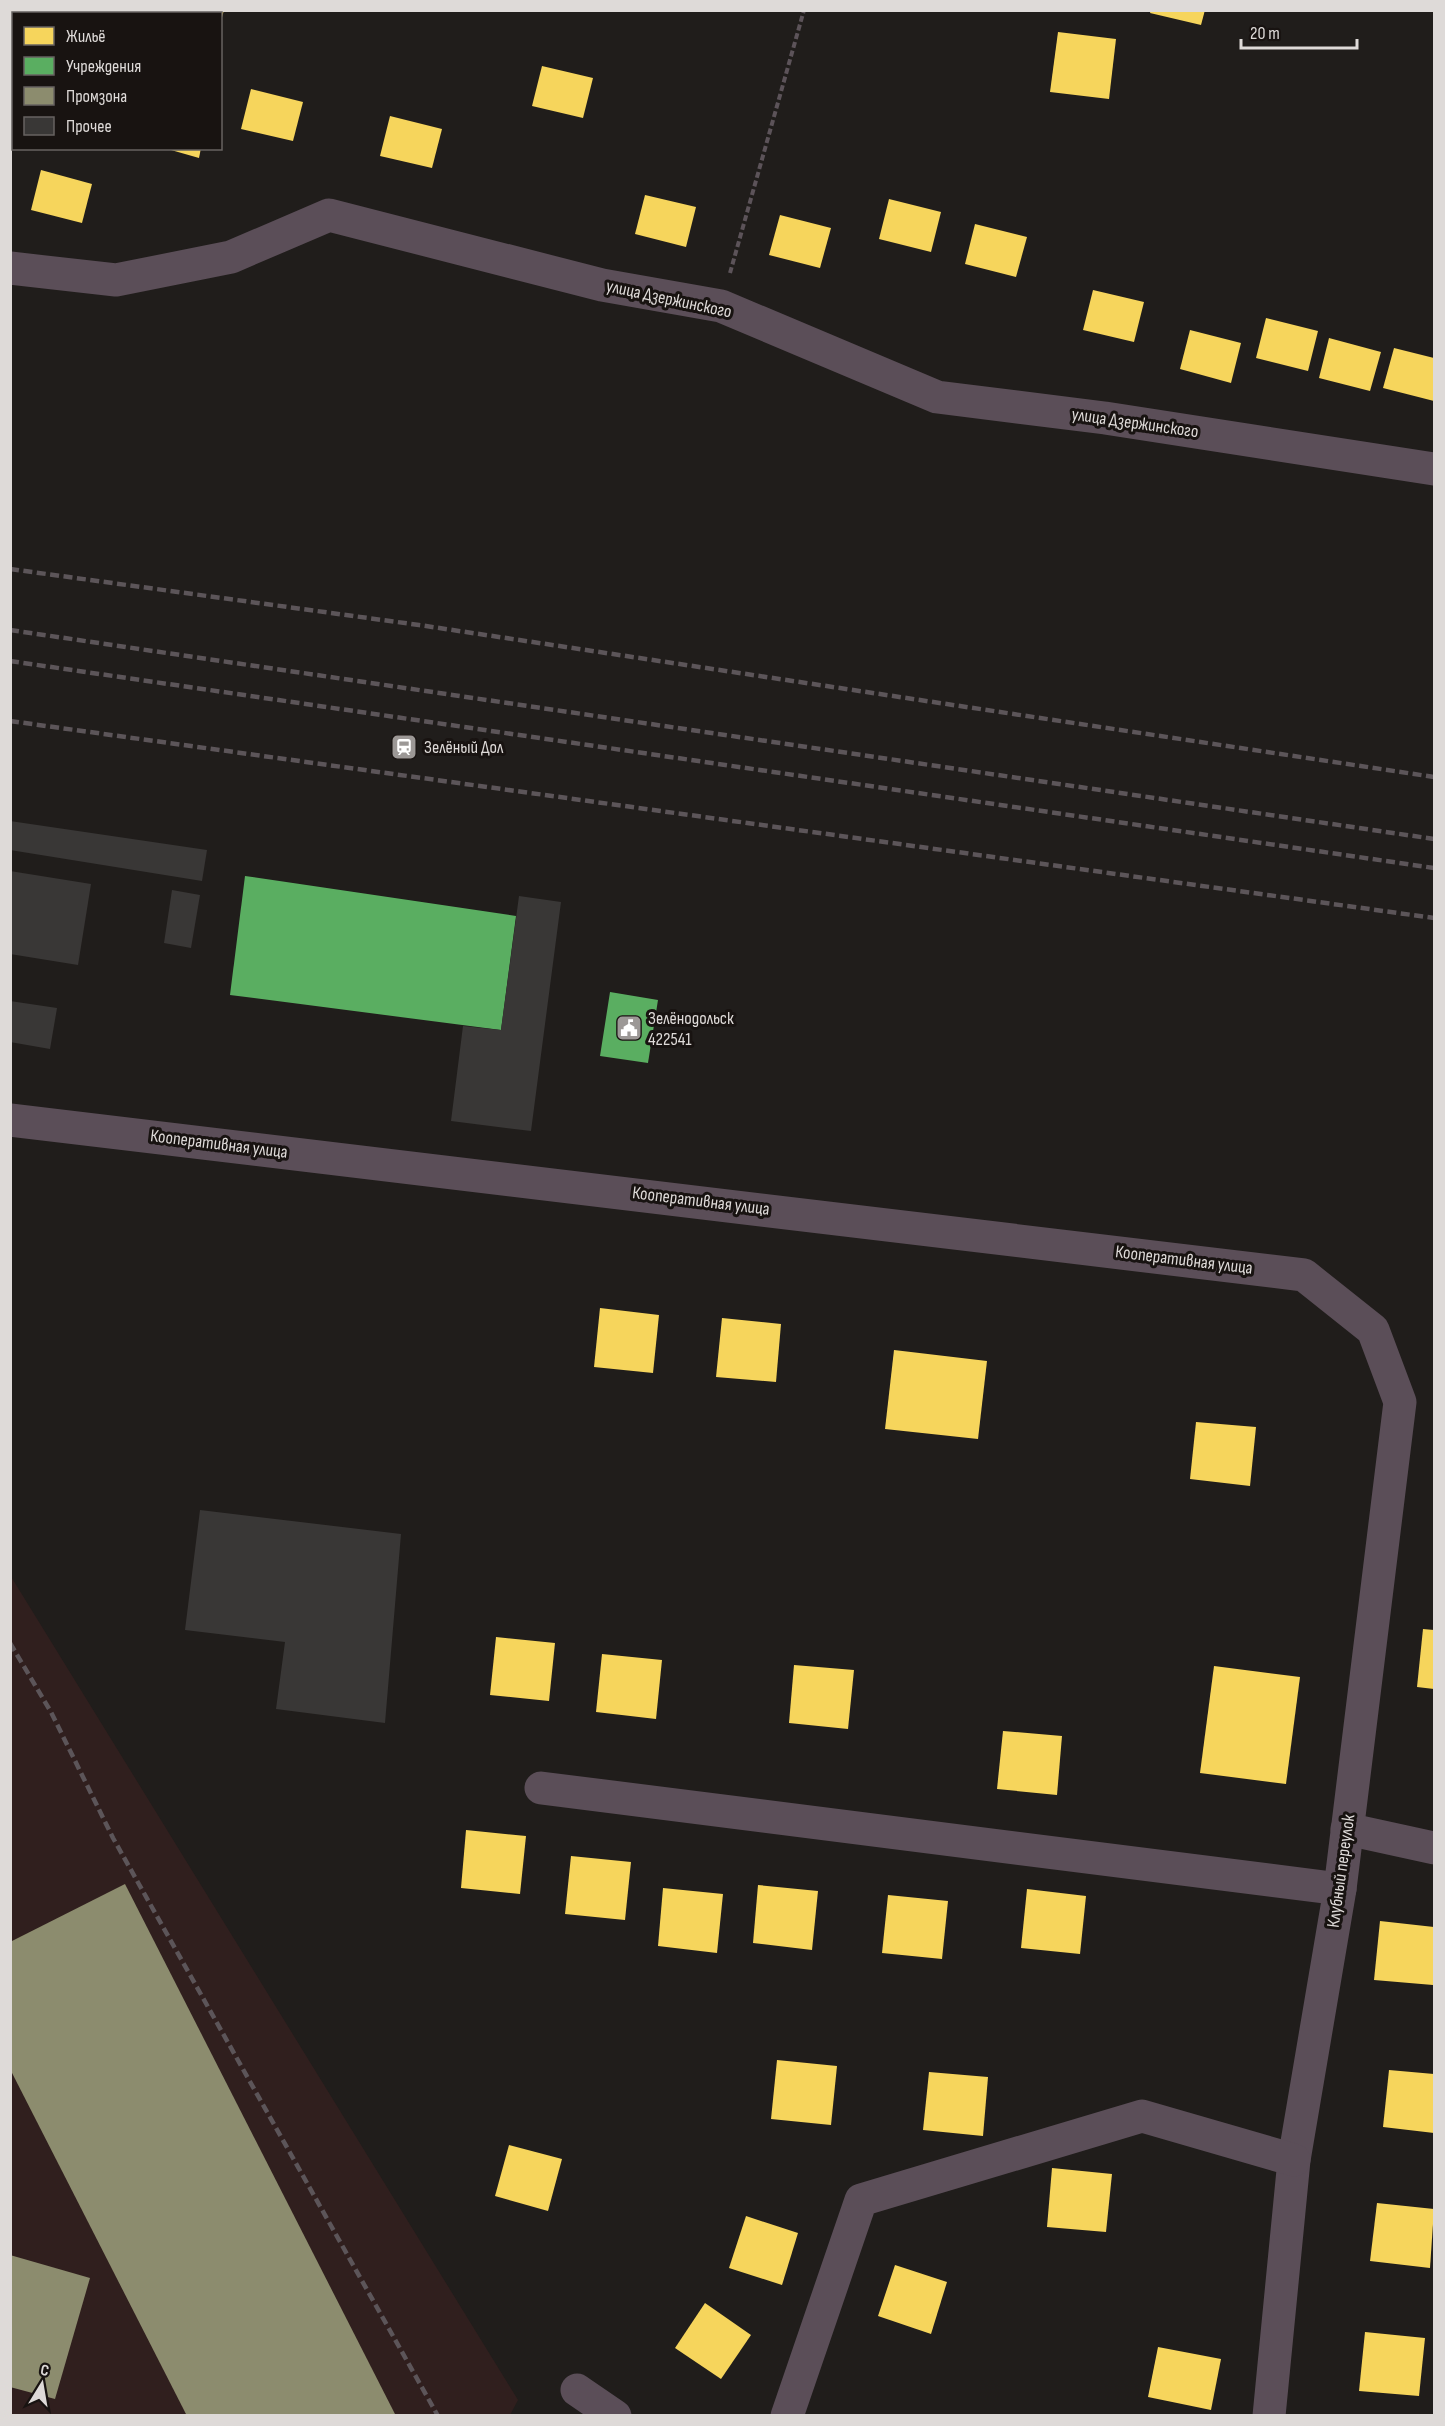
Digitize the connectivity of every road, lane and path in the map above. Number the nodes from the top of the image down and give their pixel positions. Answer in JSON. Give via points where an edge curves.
{"nodes":[{"id":1,"x":804,"y":10,"type":"edge"},
{"id":2,"x":10,"y":268,"type":"edge"},
{"id":3,"x":721,"y":306,"type":"junction"},
{"id":4,"x":1434,"y":469,"type":"edge"},
{"id":5,"x":10,"y":1119,"type":"edge"},
{"id":6,"x":1373,"y":1330,"type":"joint"},
{"id":7,"x":540,"y":1788,"type":"dead end"},
{"id":8,"x":1347,"y":1829,"type":"junction"},
{"id":9,"x":1434,"y":1848,"type":"edge"},
{"id":10,"x":1340,"y":1889,"type":"junction"},
{"id":11,"x":1294,"y":2160,"type":"junction"},
{"id":12,"x":577,"y":2390,"type":"dead end"},
{"id":13,"x":615,"y":2415,"type":"edge"},
{"id":14,"x":787,"y":2415,"type":"edge"},
{"id":15,"x":1269,"y":2415,"type":"edge"}],
"edges":[{"from":1,"to":3,"type":"path"},
{"from":2,"to":3,"type":"street","name":"улица Дзержинского","via":[[116,280],[231,257],[329,214],[602,285]]},
{"from":3,"to":4,"type":"street","name":"улица Дзержинского","via":[[937,397],[1105,418]]},
{"from":5,"to":6,"type":"street","name":"Кооперативная улица","via":[[1304,1275]]},
{"from":6,"to":8,"type":"street","name":"Клубный переулок","via":[[1400,1402]]},
{"from":7,"to":10,"type":"street"},
{"from":8,"to":9,"type":"street"},
{"from":8,"to":10,"type":"street","name":"Клубный переулок"},
{"from":10,"to":11,"type":"street","name":"Клубный переулок"},
{"from":11,"to":14,"type":"street","via":[[1142,2116],[861,2200]]},
{"from":11,"to":15,"type":"street","name":"Клубный переулок"},
{"from":12,"to":13,"type":"street"}]}
